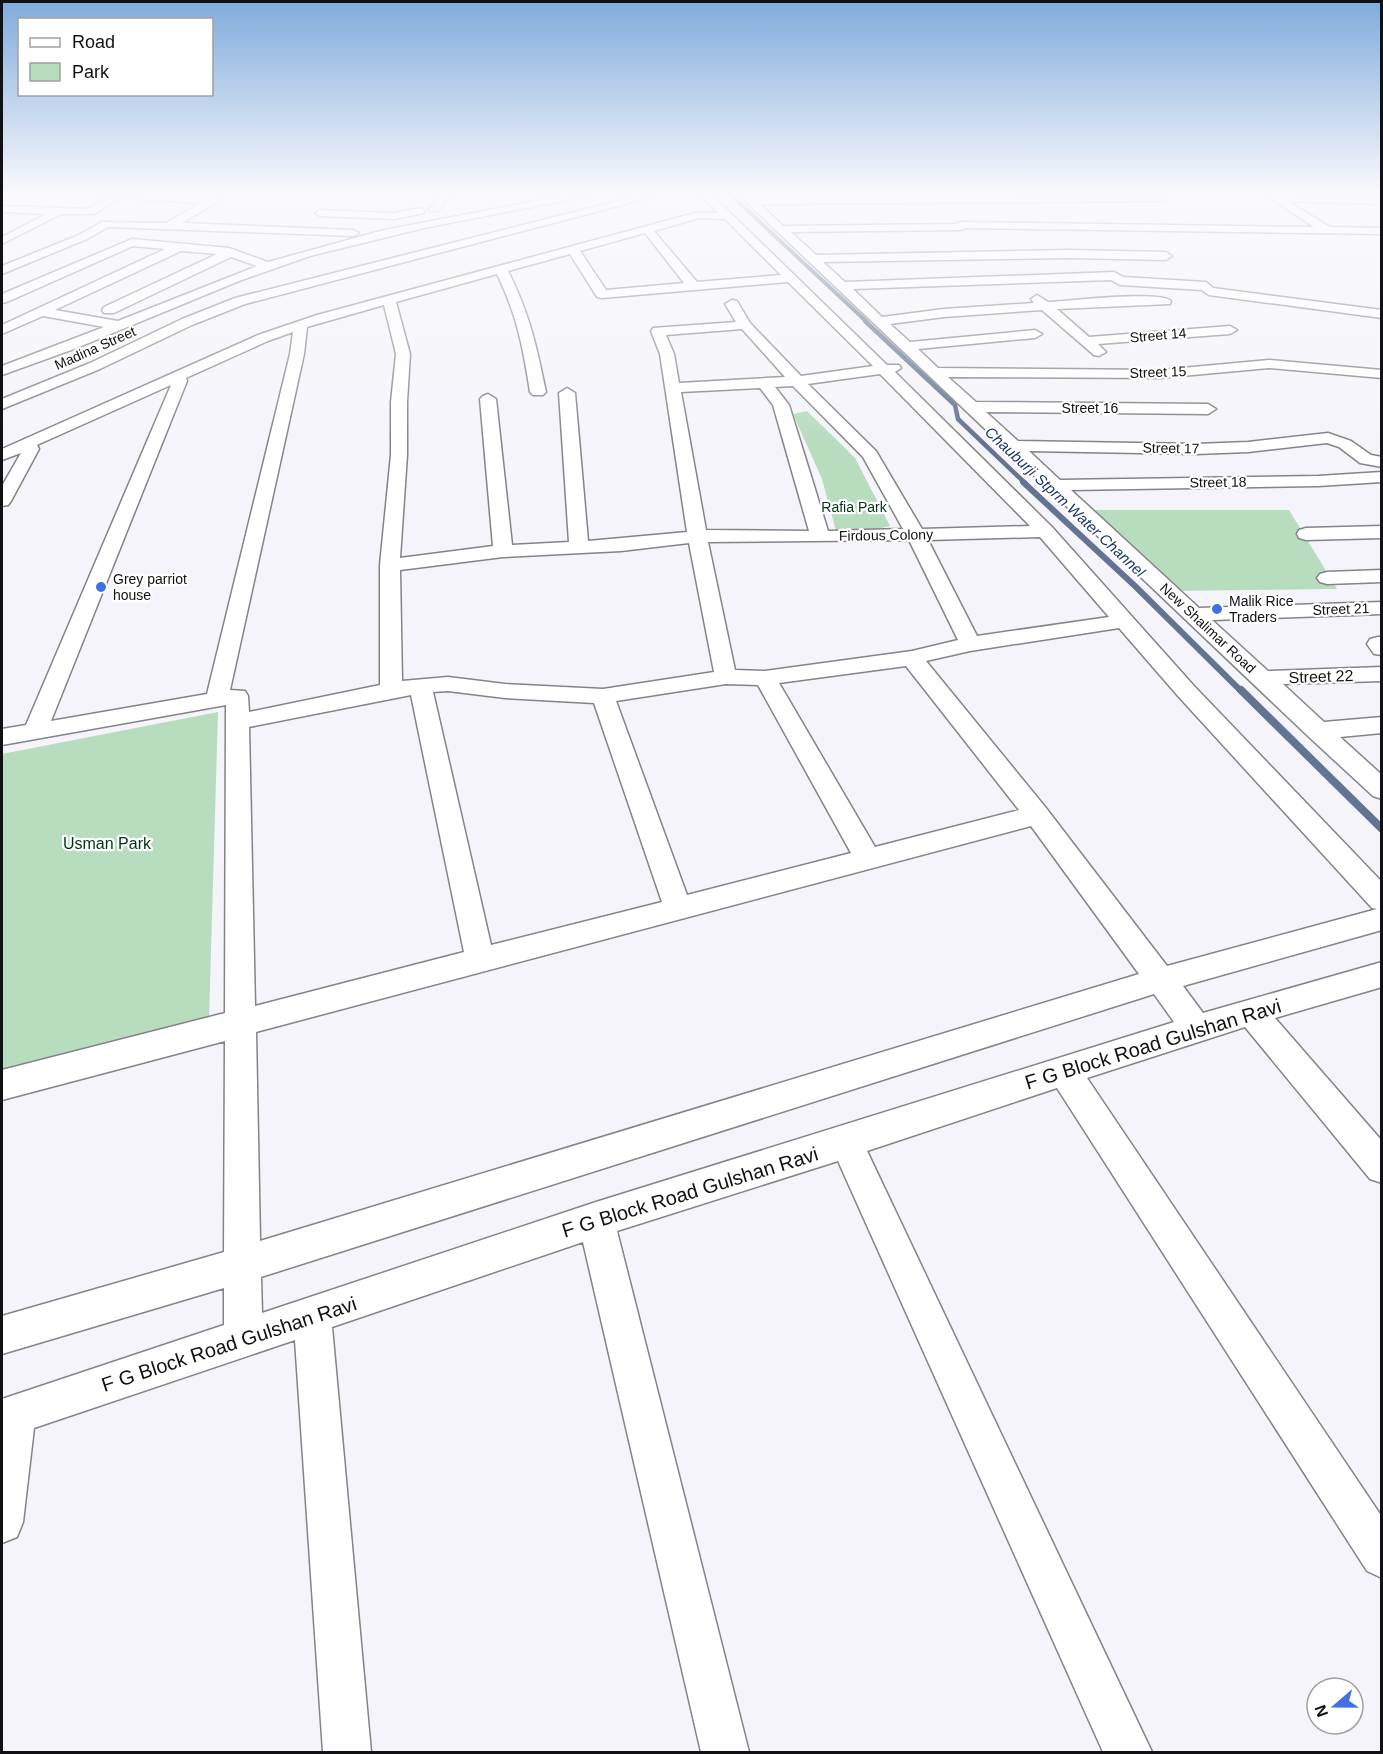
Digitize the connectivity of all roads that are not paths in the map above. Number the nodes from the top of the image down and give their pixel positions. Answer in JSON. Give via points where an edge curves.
{"nodes":[{"id":1,"x":50,"y":278,"type":"edge"},
{"id":2,"x":115,"y":278,"type":"edge"},
{"id":3,"x":176,"y":278,"type":"edge"},
{"id":4,"x":238,"y":278,"type":"edge"},
{"id":5,"x":331,"y":278,"type":"edge"},
{"id":6,"x":468,"y":278,"type":"edge"},
{"id":7,"x":505,"y":278,"type":"edge"},
{"id":8,"x":592,"y":278,"type":"edge"},
{"id":9,"x":687,"y":278,"type":"edge"},
{"id":10,"x":768,"y":278,"type":"edge"},
{"id":11,"x":794,"y":278,"type":"edge"},
{"id":12,"x":832,"y":278,"type":"edge"},
{"id":13,"x":1055,"y":278,"type":"edge"},
{"id":14,"x":1116,"y":278,"type":"edge"},
{"id":15,"x":1018,"y":279,"type":"junction"},
{"id":16,"x":842,"y":286,"type":"junction"},
{"id":17,"x":694,"y":287,"type":"junction"},
{"id":18,"x":2,"y":299,"type":"edge"},
{"id":19,"x":389,"y":299,"type":"junction"},
{"id":20,"x":1178,"y":301,"type":"dead end"},
{"id":21,"x":732,"y":304,"type":"dead end"},
{"id":22,"x":2,"y":305,"type":"edge"},
{"id":23,"x":1044,"y":307,"type":"junction"},
{"id":24,"x":42,"y":312,"type":"junction"},
{"id":25,"x":1377,"y":313,"type":"edge"},
{"id":26,"x":90,"y":320,"type":"junction"},
{"id":27,"x":879,"y":321,"type":"junction"},
{"id":28,"x":118,"y":325,"type":"junction"},
{"id":29,"x":301,"y":325,"type":"junction"},
{"id":30,"x":746,"y":325,"type":"junction"},
{"id":31,"x":2,"y":330,"type":"edge"},
{"id":32,"x":1230,"y":330,"type":"dead end"},
{"id":33,"x":1035,"y":334,"type":"dead end"},
{"id":34,"x":1086,"y":341,"type":"junction"},
{"id":35,"x":36,"y":345,"type":"dead end"},
{"id":36,"x":907,"y":346,"type":"junction"},
{"id":37,"x":60,"y":350,"type":"junction"},
{"id":38,"x":925,"y":367,"type":"junction"},
{"id":39,"x":887,"y":369,"type":"junction"},
{"id":40,"x":2,"y":371,"type":"edge"},
{"id":41,"x":1126,"y":374,"type":"junction"},
{"id":42,"x":1382,"y":374,"type":"edge"},
{"id":43,"x":173,"y":377,"type":"junction"},
{"id":44,"x":797,"y":381,"type":"junction"},
{"id":45,"x":764,"y":383,"type":"junction"},
{"id":46,"x":671,"y":388,"type":"junction"},
{"id":47,"x":538,"y":392,"type":"dead end"},
{"id":48,"x":567,"y":393,"type":"dead end"},
{"id":49,"x":488,"y":399,"type":"dead end"},
{"id":50,"x":2,"y":404,"type":"edge"},
{"id":51,"x":972,"y":407,"type":"junction"},
{"id":52,"x":1208,"y":408,"type":"dead end"},
{"id":53,"x":1328,"y":438,"type":"joint"},
{"id":54,"x":28,"y":444,"type":"junction"},
{"id":55,"x":1013,"y":446,"type":"junction"},
{"id":56,"x":2,"y":455,"type":"edge"},
{"id":57,"x":1374,"y":460,"type":"edge"},
{"id":58,"x":1382,"y":475,"type":"edge"},
{"id":59,"x":1054,"y":485,"type":"junction"},
{"id":60,"x":2,"y":501,"type":"edge"},
{"id":61,"x":1045,"y":531,"type":"junction"},
{"id":62,"x":1382,"y":532,"type":"edge"},
{"id":63,"x":1306,"y":534,"type":"dead end"},
{"id":64,"x":916,"y":535,"type":"junction"},
{"id":65,"x":698,"y":536,"type":"junction"},
{"id":66,"x":820,"y":537,"type":"junction"},
{"id":67,"x":579,"y":547,"type":"junction"},
{"id":68,"x":503,"y":551,"type":"junction"},
{"id":69,"x":390,"y":565,"type":"junction"},
{"id":70,"x":1382,"y":576,"type":"edge"},
{"id":71,"x":1327,"y":578,"type":"dead end"},
{"id":72,"x":1382,"y":608,"type":"edge"},
{"id":73,"x":1193,"y":614,"type":"junction"},
{"id":74,"x":1125,"y":621,"type":"junction"},
{"id":75,"x":970,"y":644,"type":"junction"},
{"id":76,"x":1382,"y":644,"type":"edge"},
{"id":77,"x":1382,"y":649,"type":"edge"},
{"id":78,"x":912,"y":658,"type":"junction"},
{"id":79,"x":1382,"y":674,"type":"edge"},
{"id":80,"x":726,"y":677,"type":"junction"},
{"id":81,"x":765,"y":678,"type":"junction"},
{"id":82,"x":1261,"y":678,"type":"junction"},
{"id":83,"x":420,"y":686,"type":"junction"},
{"id":84,"x":391,"y":690,"type":"junction"},
{"id":85,"x":603,"y":696,"type":"junction"},
{"id":86,"x":217,"y":699,"type":"junction"},
{"id":87,"x":237,"y":722,"type":"junction"},
{"id":88,"x":1382,"y":724,"type":"edge"},
{"id":89,"x":35,"y":731,"type":"junction"},
{"id":90,"x":1317,"y":731,"type":"junction"},
{"id":91,"x":2,"y":737,"type":"edge"},
{"id":92,"x":1382,"y":790,"type":"edge"},
{"id":93,"x":1037,"y":815,"type":"junction"},
{"id":94,"x":868,"y":859,"type":"junction"},
{"id":95,"x":1382,"y":900,"type":"edge"},
{"id":96,"x":678,"y":908,"type":"junction"},
{"id":97,"x":1382,"y":919,"type":"edge"},
{"id":98,"x":480,"y":960,"type":"junction"},
{"id":99,"x":1382,"y":974,"type":"edge"},
{"id":100,"x":1160,"y":980,"type":"junction"},
{"id":101,"x":1252,"y":1013,"type":"junction"},
{"id":102,"x":242,"y":1022,"type":"junction"},
{"id":103,"x":1197,"y":1028,"type":"junction"},
{"id":104,"x":1065,"y":1071,"type":"junction"},
{"id":105,"x":2,"y":1085,"type":"edge"},
{"id":106,"x":846,"y":1142,"type":"junction"},
{"id":107,"x":1382,"y":1167,"type":"edge"},
{"id":108,"x":596,"y":1220,"type":"junction"},
{"id":109,"x":241,"y":1265,"type":"junction"},
{"id":110,"x":312,"y":1317,"type":"junction"},
{"id":111,"x":2,"y":1335,"type":"edge"},
{"id":112,"x":243,"y":1340,"type":"junction"},
{"id":113,"x":8,"y":1417,"type":"edge"},
{"id":114,"x":2,"y":1522,"type":"edge"},
{"id":115,"x":1382,"y":1556,"type":"edge"},
{"id":116,"x":347,"y":1752,"type":"edge"},
{"id":117,"x":725,"y":1752,"type":"edge"},
{"id":118,"x":1128,"y":1752,"type":"edge"}],
"edges":[{"from":1,"to":18,"type":"street"},
{"from":2,"to":24,"type":"street"},
{"from":3,"to":26,"type":"street"},
{"from":4,"to":28,"type":"street"},
{"from":5,"to":50,"type":"street","name":"Madina Street","via":[[240,301]]},
{"from":6,"to":19,"type":"street"},
{"from":7,"to":47,"type":"street","via":[[527,332]]},
{"from":8,"to":17,"type":"street","via":[[602,294]]},
{"from":9,"to":17,"type":"street"},
{"from":10,"to":17,"type":"street"},
{"from":11,"to":39,"type":"street"},
{"from":12,"to":16,"type":"street","name":"New Shalimar Road"},
{"from":13,"to":15,"type":"street"},
{"from":14,"to":25,"type":"street","via":[[1206,286],[1209,291]]},
{"from":15,"to":16,"type":"street"},
{"from":15,"to":23,"type":"street"},
{"from":16,"to":27,"type":"street","name":"New Shalimar Road"},
{"from":19,"to":29,"type":"street"},
{"from":19,"to":69,"type":"street","via":[[403,354]]},
{"from":20,"to":23,"type":"street"},
{"from":21,"to":30,"type":"street"},
{"from":22,"to":24,"type":"street"},
{"from":23,"to":27,"type":"street"},
{"from":23,"to":34,"type":"street"},
{"from":24,"to":26,"type":"street"},
{"from":24,"to":31,"type":"street"},
{"from":26,"to":28,"type":"street"},
{"from":27,"to":36,"type":"street","name":"New Shalimar Road"},
{"from":28,"to":37,"type":"street"},
{"from":29,"to":43,"type":"street"},
{"from":29,"to":86,"type":"street"},
{"from":30,"to":44,"type":"street"},
{"from":30,"to":46,"type":"street","via":[[658,330],[667,354]]},
{"from":32,"to":34,"type":"street","name":"Street 14"},
{"from":33,"to":36,"type":"street"},
{"from":34,"to":41,"type":"street"},
{"from":35,"to":37,"type":"street"},
{"from":36,"to":38,"type":"street","name":"New Shalimar Road"},
{"from":37,"to":40,"type":"street"},
{"from":38,"to":39,"type":"street","name":"Street 15"},
{"from":38,"to":41,"type":"street","name":"Street 15"},
{"from":38,"to":51,"type":"street","name":"New Shalimar Road"},
{"from":39,"to":44,"type":"street"},
{"from":39,"to":61,"type":"street"},
{"from":41,"to":42,"type":"street","name":"Street 15","via":[[1269,364]]},
{"from":43,"to":54,"type":"street"},
{"from":43,"to":89,"type":"street","via":[[180,381]]},
{"from":44,"to":45,"type":"street"},
{"from":44,"to":64,"type":"street","via":[[870,455]]},
{"from":45,"to":46,"type":"street"},
{"from":45,"to":66,"type":"street","name":"Firdous Colony","via":[[781,405]]},
{"from":46,"to":65,"type":"street"},
{"from":48,"to":67,"type":"street"},
{"from":49,"to":68,"type":"street"},
{"from":51,"to":52,"type":"street","name":"Street 16"},
{"from":51,"to":55,"type":"street","name":"New Shalimar Road"},
{"from":53,"to":55,"type":"street","name":"Street 17","via":[[1196,449]]},
{"from":53,"to":57,"type":"street","name":"Street 18"},
{"from":54,"to":56,"type":"street"},
{"from":54,"to":60,"type":"street","via":[[31,449]]},
{"from":55,"to":59,"type":"street","name":"New Shalimar Road"},
{"from":57,"to":58,"type":"street","name":"Street 18"},
{"from":58,"to":59,"type":"street","name":"Street 18","via":[[1318,481]]},
{"from":59,"to":73,"type":"street","name":"New Shalimar Road"},
{"from":61,"to":64,"type":"street","name":"Firdous Colony"},
{"from":61,"to":74,"type":"street"},
{"from":62,"to":63,"type":"street"},
{"from":64,"to":66,"type":"street","name":"Firdous Colony"},
{"from":64,"to":75,"type":"street"},
{"from":65,"to":66,"type":"street"},
{"from":65,"to":67,"type":"street"},
{"from":65,"to":80,"type":"street"},
{"from":67,"to":68,"type":"street"},
{"from":68,"to":69,"type":"street"},
{"from":69,"to":84,"type":"street"},
{"from":70,"to":71,"type":"street"},
{"from":72,"to":73,"type":"street","name":"Street 21"},
{"from":73,"to":82,"type":"street","name":"New Shalimar Road"},
{"from":74,"to":75,"type":"street"},
{"from":74,"to":95,"type":"street"},
{"from":75,"to":78,"type":"street"},
{"from":76,"to":77,"type":"street","via":[[1378,644]]},
{"from":78,"to":81,"type":"street"},
{"from":78,"to":93,"type":"street"},
{"from":79,"to":82,"type":"street","name":"Street 22"},
{"from":80,"to":81,"type":"street"},
{"from":80,"to":85,"type":"street"},
{"from":81,"to":94,"type":"street"},
{"from":82,"to":90,"type":"street","name":"New Shalimar Road"},
{"from":83,"to":84,"type":"street"},
{"from":83,"to":85,"type":"street","via":[[448,684]]},
{"from":83,"to":98,"type":"street"},
{"from":84,"to":87,"type":"street"},
{"from":85,"to":96,"type":"street"},
{"from":86,"to":87,"type":"street","via":[[237,696]]},
{"from":86,"to":89,"type":"street"},
{"from":87,"to":102,"type":"street"},
{"from":88,"to":90,"type":"street"},
{"from":89,"to":91,"type":"street"},
{"from":90,"to":92,"type":"street","name":"New Shalimar Road"},
{"from":93,"to":94,"type":"street"},
{"from":93,"to":100,"type":"street"},
{"from":94,"to":96,"type":"street"},
{"from":96,"to":98,"type":"street"},
{"from":97,"to":100,"type":"street"},
{"from":98,"to":102,"type":"street"},
{"from":99,"to":101,"type":"street","name":"F G Block Road Gulshan Ravi"},
{"from":100,"to":103,"type":"street"},
{"from":100,"to":109,"type":"street"},
{"from":101,"to":103,"type":"street","name":"F G Block Road Gulshan Ravi"},
{"from":101,"to":107,"type":"street"},
{"from":102,"to":105,"type":"street"},
{"from":102,"to":109,"type":"street"},
{"from":103,"to":104,"type":"street","name":"F G Block Road Gulshan Ravi"},
{"from":104,"to":106,"type":"street","name":"F G Block Road Gulshan Ravi"},
{"from":104,"to":115,"type":"street"},
{"from":106,"to":108,"type":"street","name":"F G Block Road Gulshan Ravi"},
{"from":106,"to":118,"type":"street"},
{"from":108,"to":110,"type":"street","name":"F G Block Road Gulshan Ravi"},
{"from":108,"to":117,"type":"street"},
{"from":109,"to":111,"type":"street"},
{"from":109,"to":112,"type":"street"},
{"from":110,"to":112,"type":"street","name":"F G Block Road Gulshan Ravi"},
{"from":110,"to":116,"type":"street"},
{"from":112,"to":113,"type":"street","name":"F G Block Road Gulshan Ravi"},
{"from":113,"to":114,"type":"street"}]}
